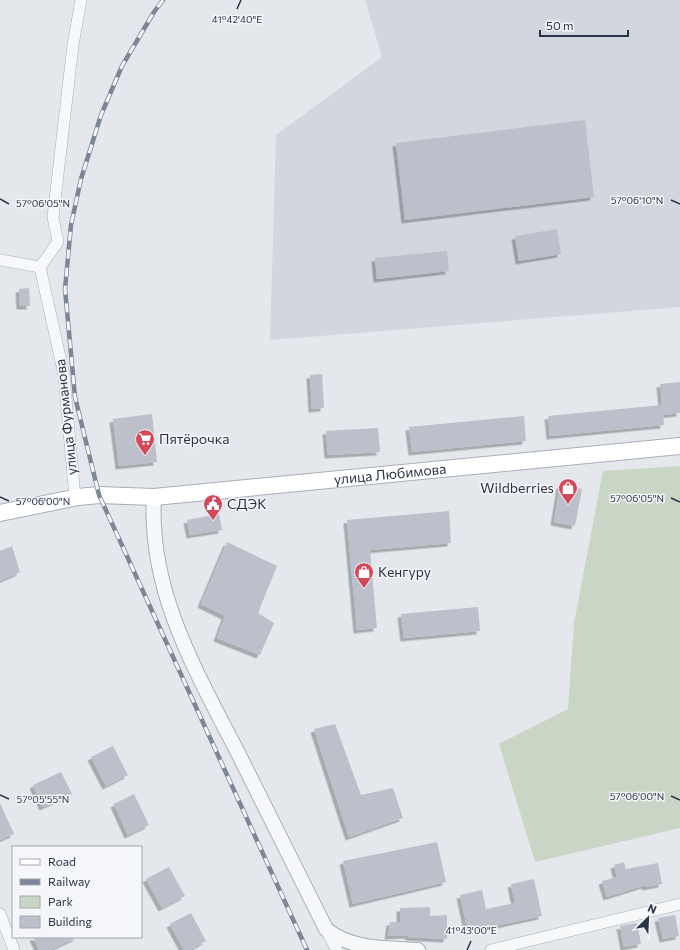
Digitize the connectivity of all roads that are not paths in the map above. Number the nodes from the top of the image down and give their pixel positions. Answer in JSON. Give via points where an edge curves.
{"nodes":[{"id":1,"x":81,"y":0,"type":"edge"},
{"id":2,"x":0,"y":260,"type":"edge"},
{"id":3,"x":40,"y":267,"type":"junction"},
{"id":4,"x":680,"y":446,"type":"edge"},
{"id":5,"x":75,"y":498,"type":"junction"},
{"id":6,"x":154,"y":498,"type":"junction"},
{"id":7,"x":0,"y":512,"type":"edge"},
{"id":8,"x":680,"y":904,"type":"edge"},
{"id":9,"x":0,"y":914,"type":"edge"},
{"id":10,"x":326,"y":929,"type":"junction"},
{"id":11,"x":14,"y":950,"type":"edge"},
{"id":12,"x":337,"y":950,"type":"edge"},
{"id":13,"x":418,"y":950,"type":"edge"},
{"id":14,"x":491,"y":950,"type":"edge"}],
"edges":[{"from":1,"to":3,"type":"street","via":[[73,45],[53,217],[58,242]]},
{"from":2,"to":3,"type":"street"},
{"from":3,"to":5,"type":"street","name":"улица Фурманова","via":[[64,375]]},
{"from":4,"to":6,"type":"main road","name":"улица Любимова"},
{"from":5,"to":6,"type":"main road","name":"улица Любимова","via":[[99,495]]},
{"from":5,"to":7,"type":"main road","name":"улица Любимова"},
{"from":6,"to":10,"type":"street","via":[[159,568],[178,631]]},
{"from":8,"to":14,"type":"street"},
{"from":9,"to":11,"type":"street"},
{"from":10,"to":12,"type":"street"},
{"from":10,"to":13,"type":"street","via":[[334,936],[362,946]]}]}
